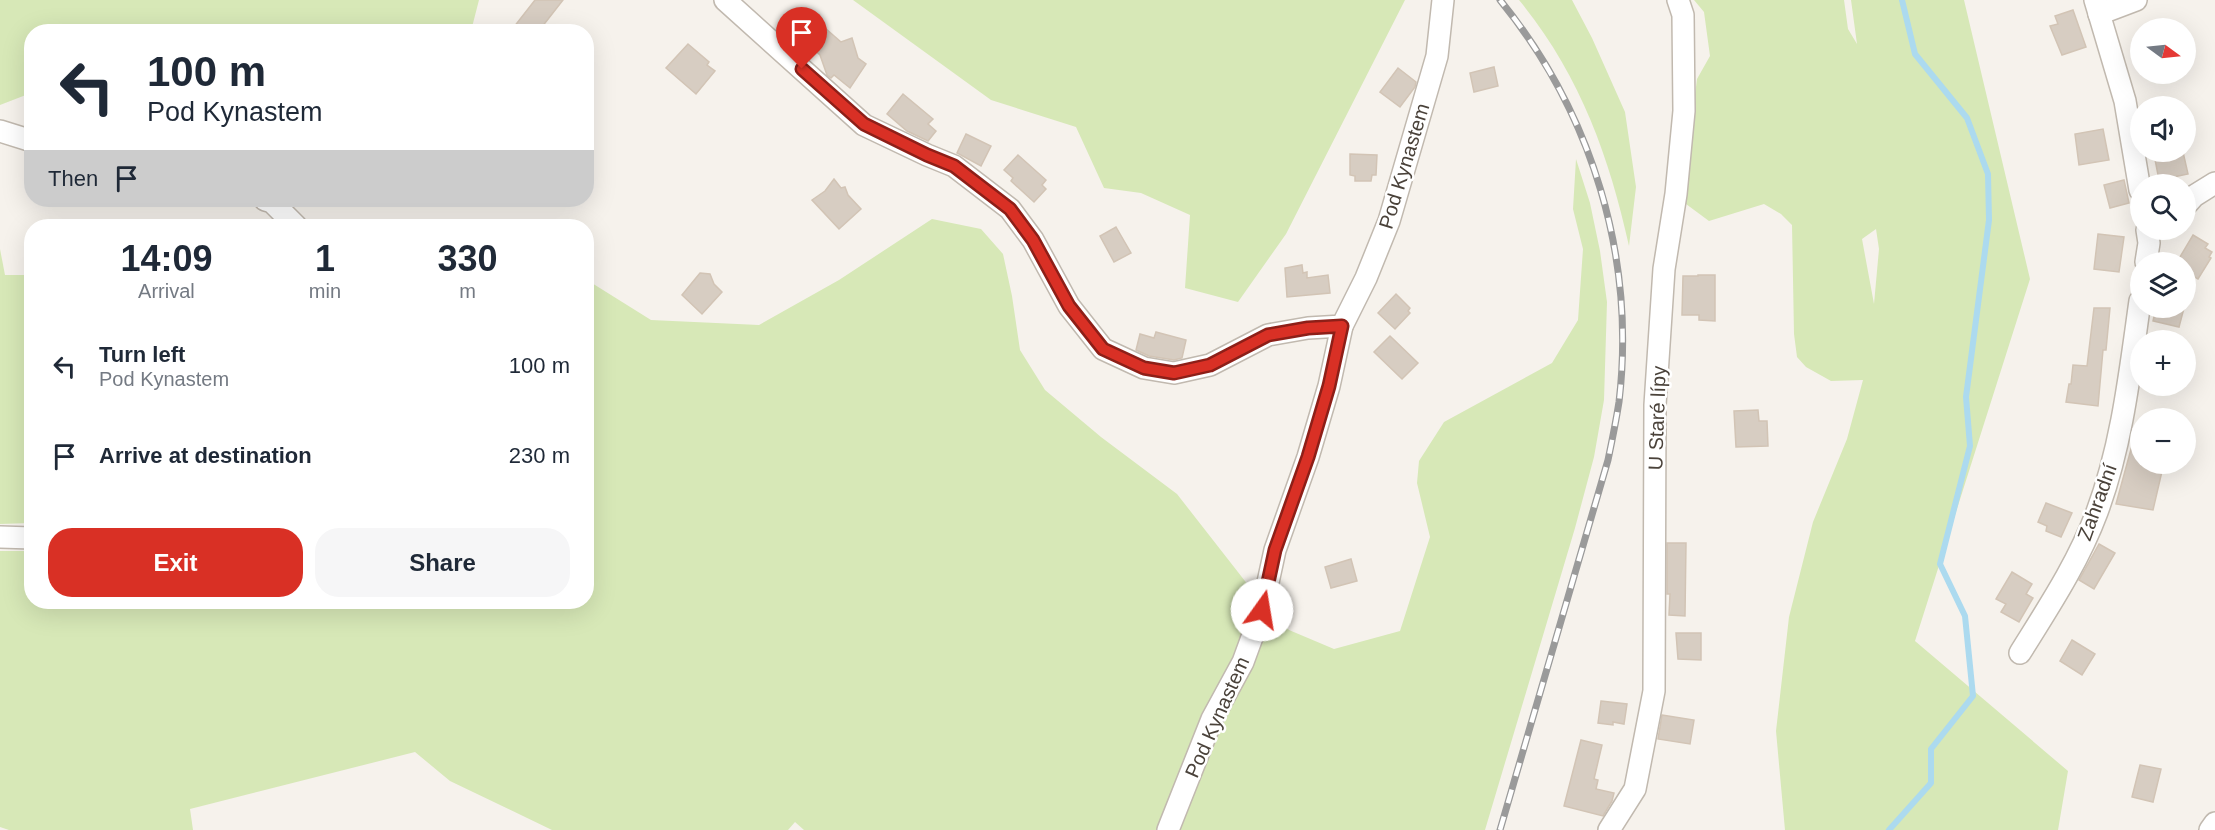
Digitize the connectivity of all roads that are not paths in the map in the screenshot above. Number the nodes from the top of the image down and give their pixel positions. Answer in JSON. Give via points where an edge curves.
{"nodes":[{"id":1,"x":725,"y":0,"type":"edge"},
{"id":2,"x":1443,"y":0,"type":"edge"},
{"id":3,"x":1678,"y":0,"type":"edge"},
{"id":4,"x":2136,"y":0,"type":"edge"},
{"id":5,"x":2097,"y":7,"type":"edge"},
{"id":6,"x":0,"y":131,"type":"edge"},
{"id":7,"x":24,"y":138,"type":"edge"},
{"id":8,"x":2137,"y":174,"type":"edge"},
{"id":9,"x":2215,"y":183,"type":"edge"},
{"id":10,"x":2196,"y":195,"type":"edge"},
{"id":11,"x":277,"y":207,"type":"edge"},
{"id":12,"x":289,"y":219,"type":"edge"},
{"id":13,"x":2137,"y":318,"type":"edge"},
{"id":14,"x":1342,"y":326,"type":"junction"},
{"id":15,"x":0,"y":537,"type":"edge"},
{"id":16,"x":24,"y":538,"type":"edge"},
{"id":17,"x":2020,"y":653,"type":"dead end"},
{"id":18,"x":2215,"y":823,"type":"edge"},
{"id":19,"x":1168,"y":830,"type":"edge"},
{"id":20,"x":1609,"y":830,"type":"edge"},
{"id":21,"x":2210,"y":830,"type":"edge"}],
"edges":[{"from":1,"to":14,"type":"street","via":[[864,124],[954,166],[1010,209],[1033,240],[1069,306],[1103,349],[1144,368],[1174,373],[1210,365],[1268,335]]},
{"from":2,"to":14,"type":"street","name":"Pod Kynastem","via":[[1437,56],[1389,221]]},
{"from":3,"to":20,"type":"street","name":"U Staré lípy","via":[[1683,15],[1684,111],[1664,269],[1655,405],[1654,691],[1635,789]]},
{"from":4,"to":5,"type":"street"},
{"from":5,"to":8,"type":"street","via":[[2125,102]]},
{"from":6,"to":7,"type":"street"},
{"from":9,"to":10,"type":"street"},
{"from":11,"to":12,"type":"street"},
{"from":13,"to":17,"type":"street","name":"Zahradní","via":[[2121,430],[2097,512],[2067,576]]},
{"from":14,"to":19,"type":"street","name":"Pod Kynastem","via":[[1308,457],[1275,550],[1262,610],[1243,662],[1212,719]]},
{"from":15,"to":16,"type":"street"},
{"from":18,"to":21,"type":"street"}]}
